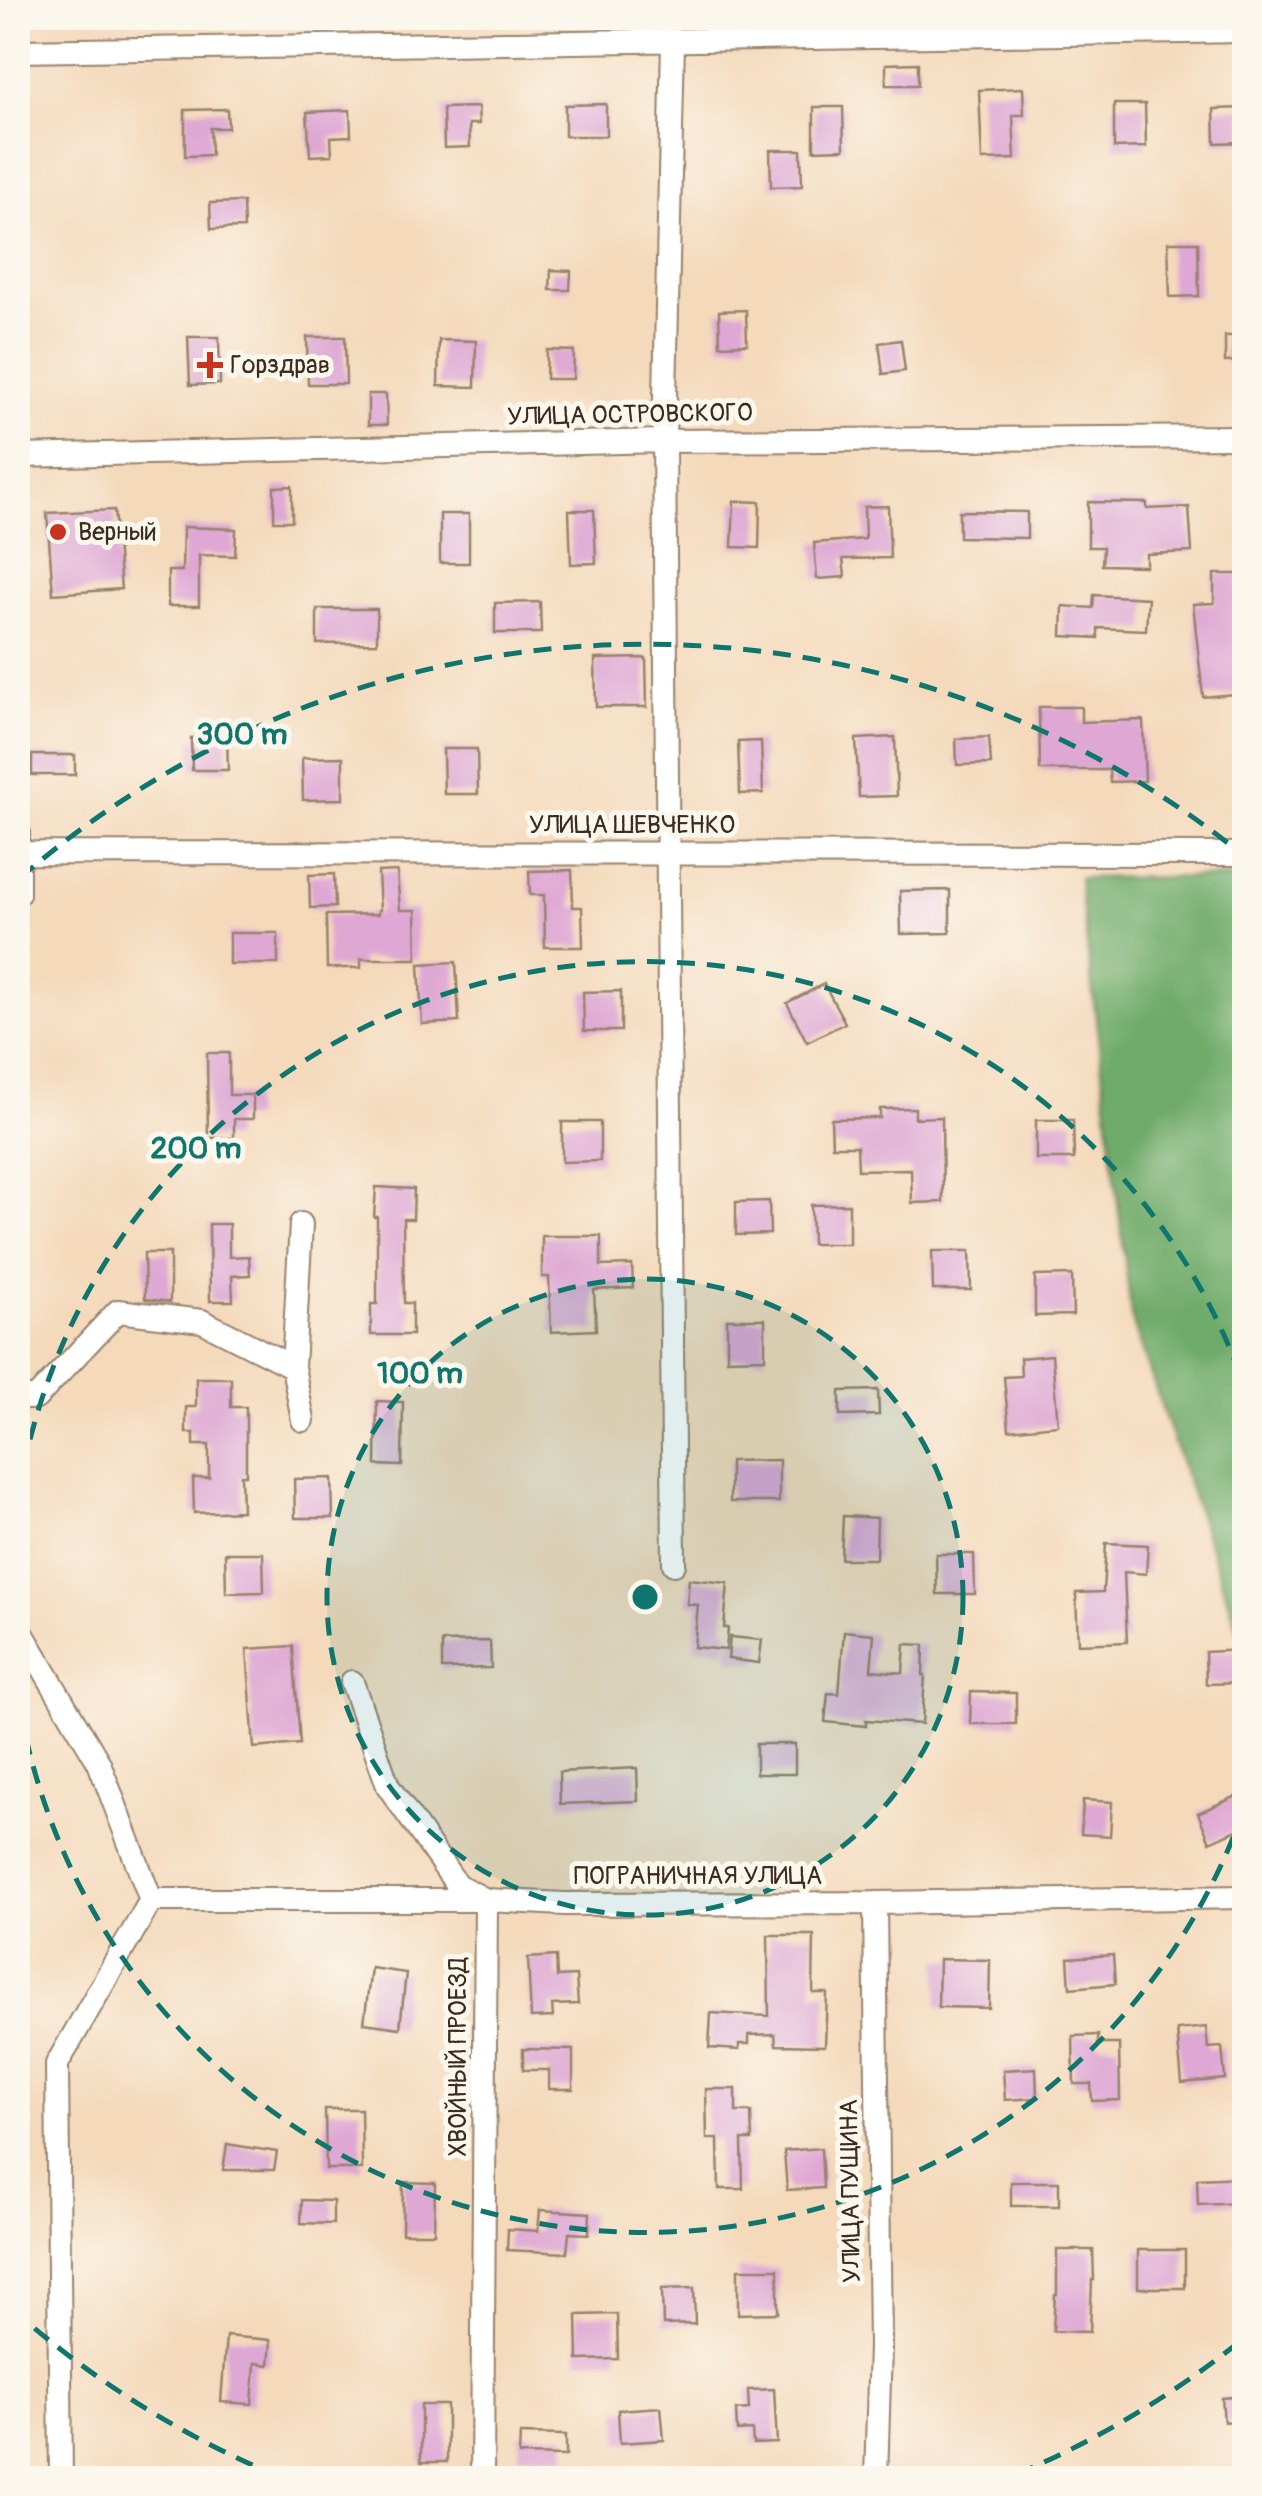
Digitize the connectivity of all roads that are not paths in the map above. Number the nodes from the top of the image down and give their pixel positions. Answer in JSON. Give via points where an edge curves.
{"nodes":[{"id":1,"x":1244,"y":32,"type":"edge"},
{"id":2,"x":673,"y":41,"type":"junction"},
{"id":3,"x":18,"y":51,"type":"edge"},
{"id":4,"x":1244,"y":436,"type":"edge"},
{"id":5,"x":664,"y":440,"type":"junction"},
{"id":6,"x":18,"y":456,"type":"edge"},
{"id":7,"x":18,"y":831,"type":"edge"},
{"id":8,"x":668,"y":852,"type":"junction"},
{"id":9,"x":19,"y":853,"type":"edge"},
{"id":10,"x":1244,"y":854,"type":"edge"},
{"id":11,"x":18,"y":894,"type":"edge"},
{"id":12,"x":301,"y":1224,"type":"dead end"},
{"id":13,"x":293,"y":1367,"type":"junction"},
{"id":14,"x":18,"y":1398,"type":"edge"},
{"id":15,"x":303,"y":1420,"type":"dead end"},
{"id":16,"x":674,"y":1564,"type":"dead end"},
{"id":17,"x":18,"y":1626,"type":"edge"},
{"id":18,"x":352,"y":1682,"type":"dead end"},
{"id":19,"x":1244,"y":1896,"type":"edge"},
{"id":20,"x":151,"y":1900,"type":"junction"},
{"id":21,"x":486,"y":1900,"type":"junction"},
{"id":22,"x":875,"y":1903,"type":"junction"},
{"id":23,"x":61,"y":2478,"type":"edge"},
{"id":24,"x":482,"y":2478,"type":"edge"},
{"id":25,"x":876,"y":2478,"type":"edge"}],
"edges":[{"from":1,"to":2,"type":"street"},
{"from":2,"to":3,"type":"street"},
{"from":2,"to":5,"type":"street"},
{"from":4,"to":5,"type":"street","name":"УЛИЦА ОСТРОВСКОГО"},
{"from":5,"to":6,"type":"street","name":"УЛИЦА ОСТРОВСКОГО"},
{"from":5,"to":8,"type":"street"},
{"from":7,"to":9,"type":"street"},
{"from":8,"to":9,"type":"street","name":"УЛИЦА ШЕВЧЕНКО"},
{"from":8,"to":10,"type":"street","name":"УЛИЦА ШЕВЧЕНКО"},
{"from":8,"to":16,"type":"street"},
{"from":9,"to":11,"type":"street"},
{"from":12,"to":13,"type":"street"},
{"from":13,"to":14,"type":"street","via":[[202,1321],[118,1311],[36,1398]]},
{"from":13,"to":15,"type":"street"},
{"from":17,"to":20,"type":"street","via":[[99,1762]]},
{"from":18,"to":21,"type":"street","via":[[388,1786],[456,1885]]},
{"from":19,"to":22,"type":"street","name":"ПОГРАНИЧНАЯ УЛИЦА"},
{"from":20,"to":21,"type":"street","name":"ПОГРАНИЧНАЯ УЛИЦА"},
{"from":20,"to":23,"type":"street","via":[[58,2064]]},
{"from":21,"to":22,"type":"street","name":"ПОГРАНИЧНАЯ УЛИЦА"},
{"from":21,"to":24,"type":"street","name":"ХВОЙНЫЙ ПРОЕЗД"},
{"from":22,"to":25,"type":"street","name":"УЛИЦА ПУЩИНА"}]}
